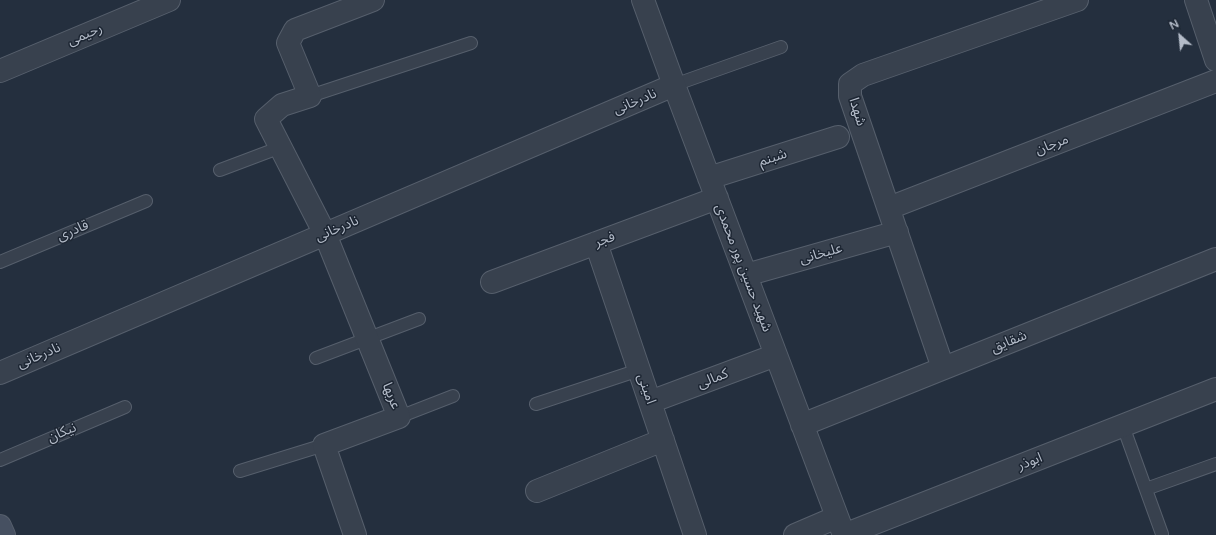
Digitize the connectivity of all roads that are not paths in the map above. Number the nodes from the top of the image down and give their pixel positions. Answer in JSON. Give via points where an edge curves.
{"nodes":[{"id":1,"x":169,"y":0,"type":"edge"},
{"id":2,"x":373,"y":0,"type":"edge"},
{"id":3,"x":643,"y":0,"type":"edge"},
{"id":4,"x":1077,"y":0,"type":"edge"},
{"id":5,"x":1196,"y":0,"type":"edge"},
{"id":6,"x":471,"y":43,"type":"dead end"},
{"id":7,"x":781,"y":47,"type":"dead end"},
{"id":8,"x":1216,"y":60,"type":"edge"},
{"id":9,"x":0,"y":71,"type":"edge"},
{"id":10,"x":1216,"y":81,"type":"edge"},
{"id":11,"x":674,"y":85,"type":"junction"},
{"id":12,"x":310,"y":96,"type":"junction"},
{"id":13,"x":838,"y":137,"type":"dead end"},
{"id":14,"x":281,"y":147,"type":"junction"},
{"id":15,"x":220,"y":170,"type":"dead end"},
{"id":16,"x":709,"y":178,"type":"junction"},
{"id":17,"x":717,"y":198,"type":"junction"},
{"id":18,"x":146,"y":201,"type":"dead end"},
{"id":19,"x":889,"y":208,"type":"junction"},
{"id":20,"x":897,"y":232,"type":"junction"},
{"id":21,"x":325,"y":234,"type":"junction"},
{"id":22,"x":596,"y":243,"type":"junction"},
{"id":23,"x":1216,"y":259,"type":"edge"},
{"id":24,"x":0,"y":262,"type":"edge"},
{"id":25,"x":746,"y":275,"type":"junction"},
{"id":26,"x":492,"y":282,"type":"dead end"},
{"id":27,"x":419,"y":319,"type":"dead end"},
{"id":28,"x":368,"y":339,"type":"junction"},
{"id":29,"x":776,"y":355,"type":"junction"},
{"id":30,"x":316,"y":358,"type":"dead end"},
{"id":31,"x":943,"y":368,"type":"junction"},
{"id":32,"x":639,"y":370,"type":"junction"},
{"id":33,"x":0,"y":373,"type":"edge"},
{"id":34,"x":1216,"y":389,"type":"edge"},
{"id":35,"x":454,"y":396,"type":"dead end"},
{"id":36,"x":650,"y":402,"type":"junction"},
{"id":37,"x":536,"y":404,"type":"dead end"},
{"id":38,"x":125,"y":407,"type":"dead end"},
{"id":39,"x":400,"y":417,"type":"junction"},
{"id":40,"x":802,"y":425,"type":"junction"},
{"id":41,"x":1123,"y":426,"type":"junction"},
{"id":42,"x":663,"y":440,"type":"junction"},
{"id":43,"x":324,"y":446,"type":"junction"},
{"id":44,"x":0,"y":460,"type":"edge"},
{"id":45,"x":1216,"y":464,"type":"edge"},
{"id":46,"x":240,"y":471,"type":"dead end"},
{"id":47,"x":1146,"y":488,"type":"junction"},
{"id":48,"x":537,"y":491,"type":"dead end"},
{"id":49,"x":0,"y":526,"type":"edge"},
{"id":50,"x":842,"y":529,"type":"edge"},
{"id":51,"x":1162,"y":534,"type":"dead end"},
{"id":52,"x":4,"y":535,"type":"edge"},
{"id":53,"x":355,"y":535,"type":"edge"},
{"id":54,"x":695,"y":535,"type":"edge"},
{"id":55,"x":795,"y":535,"type":"edge"}],
"edges":[{"from":1,"to":9,"type":"street","name":"رحیمی"},
{"from":2,"to":12,"type":"street","via":[[295,30],[288,43]]},
{"from":3,"to":11,"type":"street","name":"شهید حسین پور محمدی"},
{"from":4,"to":19,"type":"street","name":"شهدا","via":[[863,75],[850,84],[850,96]]},
{"from":5,"to":8,"type":"street"},
{"from":6,"to":12,"type":"lane"},
{"from":7,"to":11,"type":"lane"},
{"from":10,"to":19,"type":"street","name":"مرجان"},
{"from":11,"to":16,"type":"street","name":"شهید حسین پور محمدی"},
{"from":11,"to":21,"type":"street","name":"نادرخانی"},
{"from":12,"to":14,"type":"street","name":"عربها","via":[[282,105],[266,119]]},
{"from":13,"to":16,"type":"street","name":"شبنم"},
{"from":14,"to":15,"type":"lane"},
{"from":14,"to":21,"type":"street","name":"عربها"},
{"from":16,"to":17,"type":"street","name":"شهید حسین پور محمدی"},
{"from":17,"to":22,"type":"street","name":"فجر"},
{"from":17,"to":25,"type":"street","name":"شهید حسین پور محمدی"},
{"from":18,"to":24,"type":"lane","name":"قادری"},
{"from":19,"to":20,"type":"street","name":"شهدا"},
{"from":20,"to":25,"type":"street","name":"علیخانی"},
{"from":20,"to":31,"type":"street","name":"شهدا"},
{"from":21,"to":28,"type":"street","name":"عربها"},
{"from":21,"to":33,"type":"street","name":"نادرخانی"},
{"from":22,"to":26,"type":"street","name":"فجر"},
{"from":22,"to":32,"type":"street","name":"امینی"},
{"from":23,"to":31,"type":"street","name":"شقایق"},
{"from":25,"to":29,"type":"street","name":"شهید حسین پور محمدی"},
{"from":27,"to":28,"type":"lane"},
{"from":28,"to":30,"type":"lane"},
{"from":28,"to":39,"type":"street","name":"عربها"},
{"from":29,"to":36,"type":"street","name":"کمالی"},
{"from":29,"to":40,"type":"street","name":"شهید حسین پور محمدی"},
{"from":31,"to":40,"type":"street","name":"شقایق"},
{"from":32,"to":36,"type":"street","name":"امینی"},
{"from":32,"to":37,"type":"lane"},
{"from":34,"to":41,"type":"street","name":"ابوذر"},
{"from":35,"to":39,"type":"lane"},
{"from":36,"to":42,"type":"street","name":"امینی"},
{"from":38,"to":44,"type":"lane","name":"نیکان"},
{"from":39,"to":43,"type":"street","name":"عربها"},
{"from":40,"to":50,"type":"street","name":"شهید حسین پور محمدی"},
{"from":41,"to":47,"type":"lane"},
{"from":41,"to":50,"type":"street","name":"ابوذر"},
{"from":42,"to":48,"type":"street"},
{"from":42,"to":54,"type":"street","name":"امینی"},
{"from":43,"to":46,"type":"lane"},
{"from":43,"to":53,"type":"street"},
{"from":45,"to":47,"type":"lane"},
{"from":47,"to":51,"type":"lane"},
{"from":49,"to":52,"type":"street"},
{"from":50,"to":55,"type":"street","name":"ابوذر"}]}
